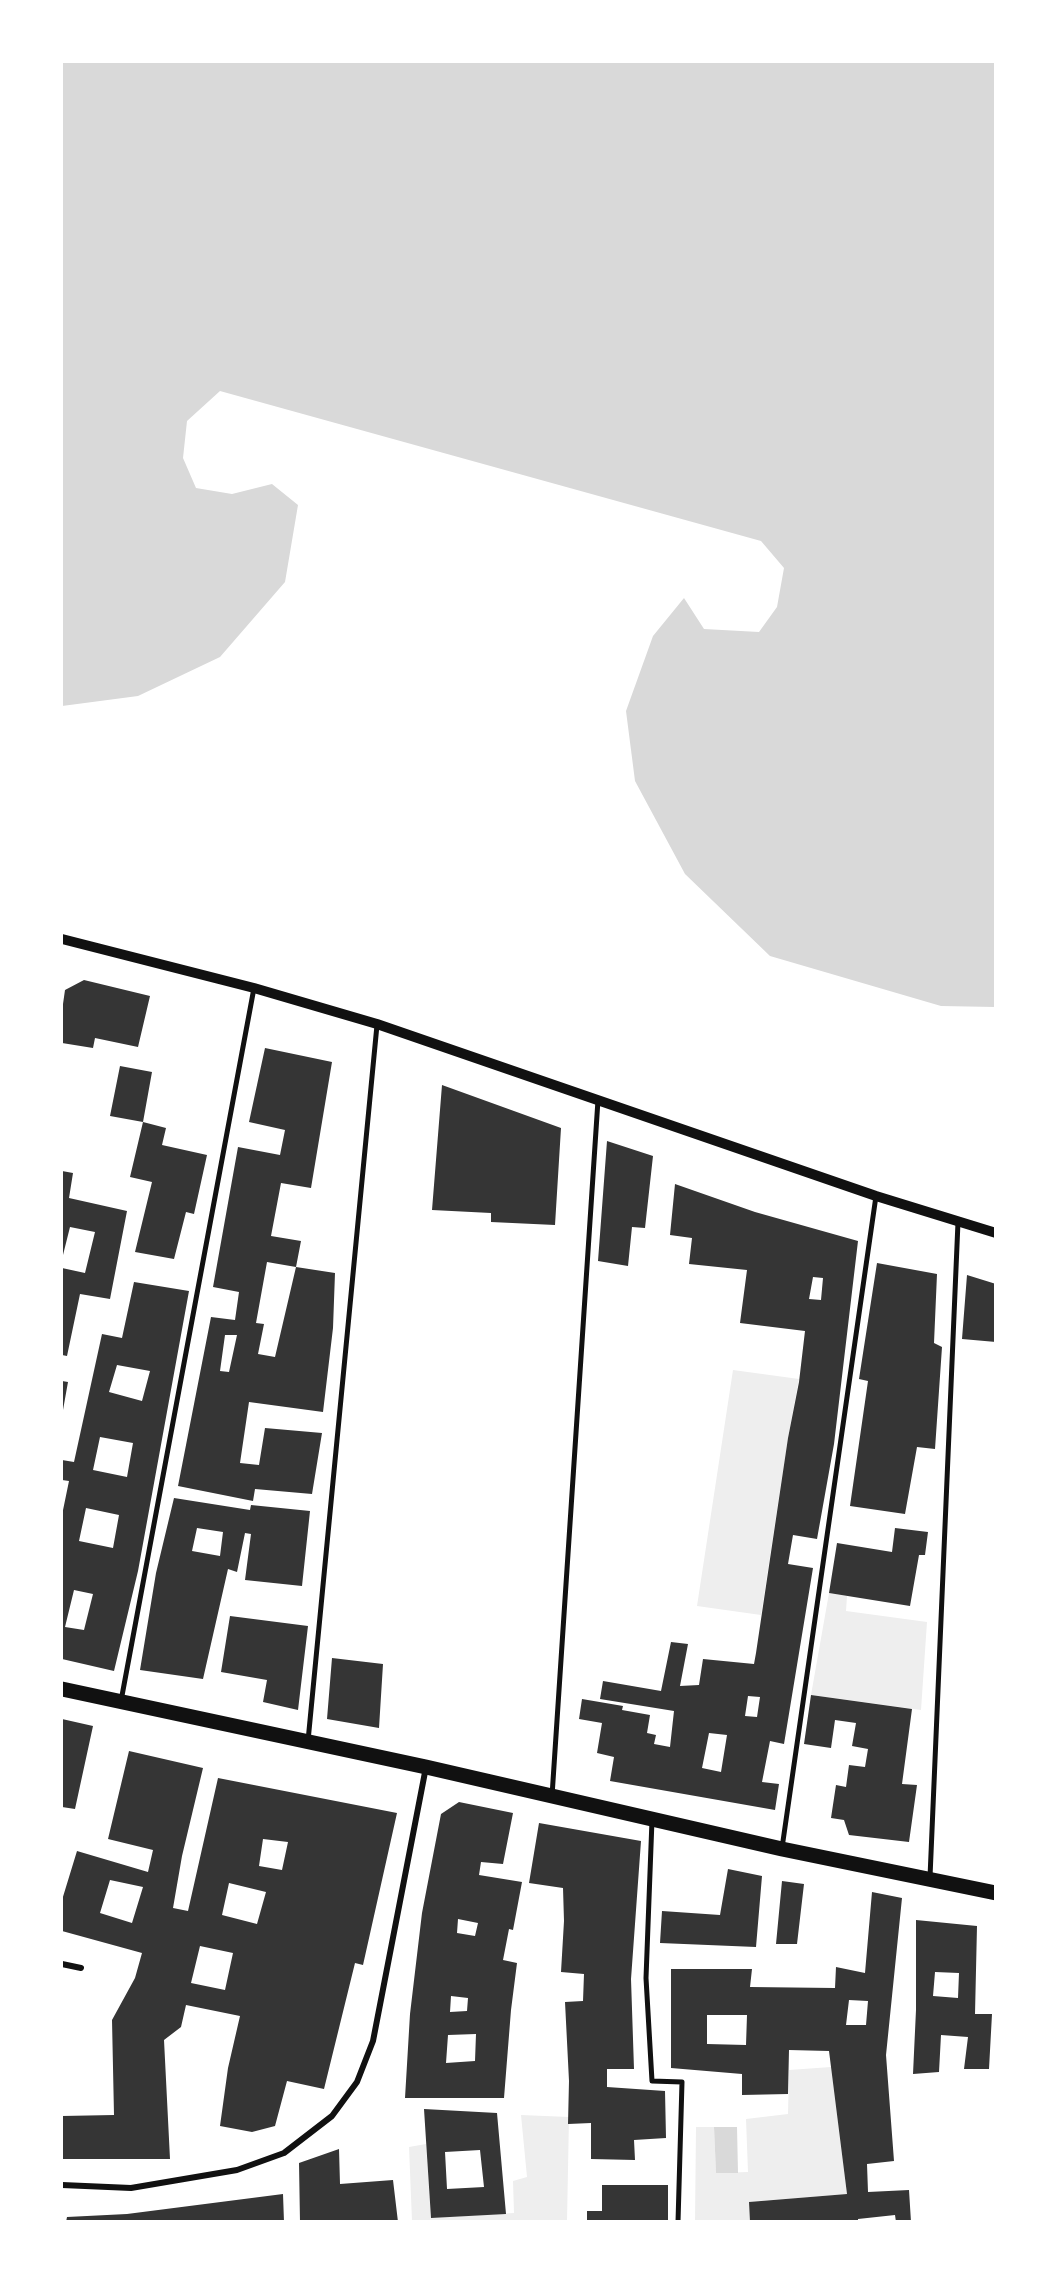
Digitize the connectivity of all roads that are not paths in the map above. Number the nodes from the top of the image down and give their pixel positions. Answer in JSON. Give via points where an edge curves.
{"nodes":[{"id":1,"x":62,"y":939,"type":"edge"},
{"id":2,"x":254,"y":988,"type":"junction"},
{"id":3,"x":377,"y":1024,"type":"junction"},
{"id":4,"x":598,"y":1100,"type":"junction"},
{"id":5,"x":876,"y":1196,"type":"junction"},
{"id":6,"x":958,"y":1222,"type":"junction"},
{"id":7,"x":996,"y":1233,"type":"edge"},
{"id":8,"x":62,"y":1689,"type":"edge"},
{"id":9,"x":120,"y":1702,"type":"junction"},
{"id":10,"x":308,"y":1743,"type":"junction"},
{"id":11,"x":426,"y":1767,"type":"junction"},
{"id":12,"x":552,"y":1796,"type":"junction"},
{"id":13,"x":652,"y":1819,"type":"junction"},
{"id":14,"x":782,"y":1850,"type":"junction"},
{"id":15,"x":930,"y":1881,"type":"junction"},
{"id":16,"x":996,"y":1893,"type":"edge"},
{"id":17,"x":62,"y":1964,"type":"edge"},
{"id":18,"x":81,"y":1968,"type":"dead end"},
{"id":19,"x":62,"y":2185,"type":"edge"},
{"id":20,"x":678,"y":2222,"type":"edge"}],
"edges":[{"from":1,"to":2,"type":"street"},
{"from":2,"to":3,"type":"street"},
{"from":2,"to":9,"type":"street"},
{"from":3,"to":4,"type":"street"},
{"from":3,"to":10,"type":"street"},
{"from":4,"to":5,"type":"street"},
{"from":4,"to":12,"type":"street"},
{"from":5,"to":6,"type":"street"},
{"from":5,"to":14,"type":"street"},
{"from":6,"to":7,"type":"street"},
{"from":6,"to":15,"type":"street"},
{"from":8,"to":9,"type":"main road"},
{"from":9,"to":10,"type":"main road"},
{"from":10,"to":11,"type":"main road"},
{"from":11,"to":12,"type":"main road"},
{"from":11,"to":19,"type":"street","via":[[373,2041],[357,2082],[332,2115],[284,2153],[237,2170],[131,2188]]},
{"from":12,"to":13,"type":"main road"},
{"from":13,"to":14,"type":"main road"},
{"from":13,"to":20,"type":"street","via":[[646,1978],[652,2081],[682,2082]]},
{"from":14,"to":15,"type":"main road"},
{"from":15,"to":16,"type":"main road"},
{"from":17,"to":18,"type":"street"}]}
